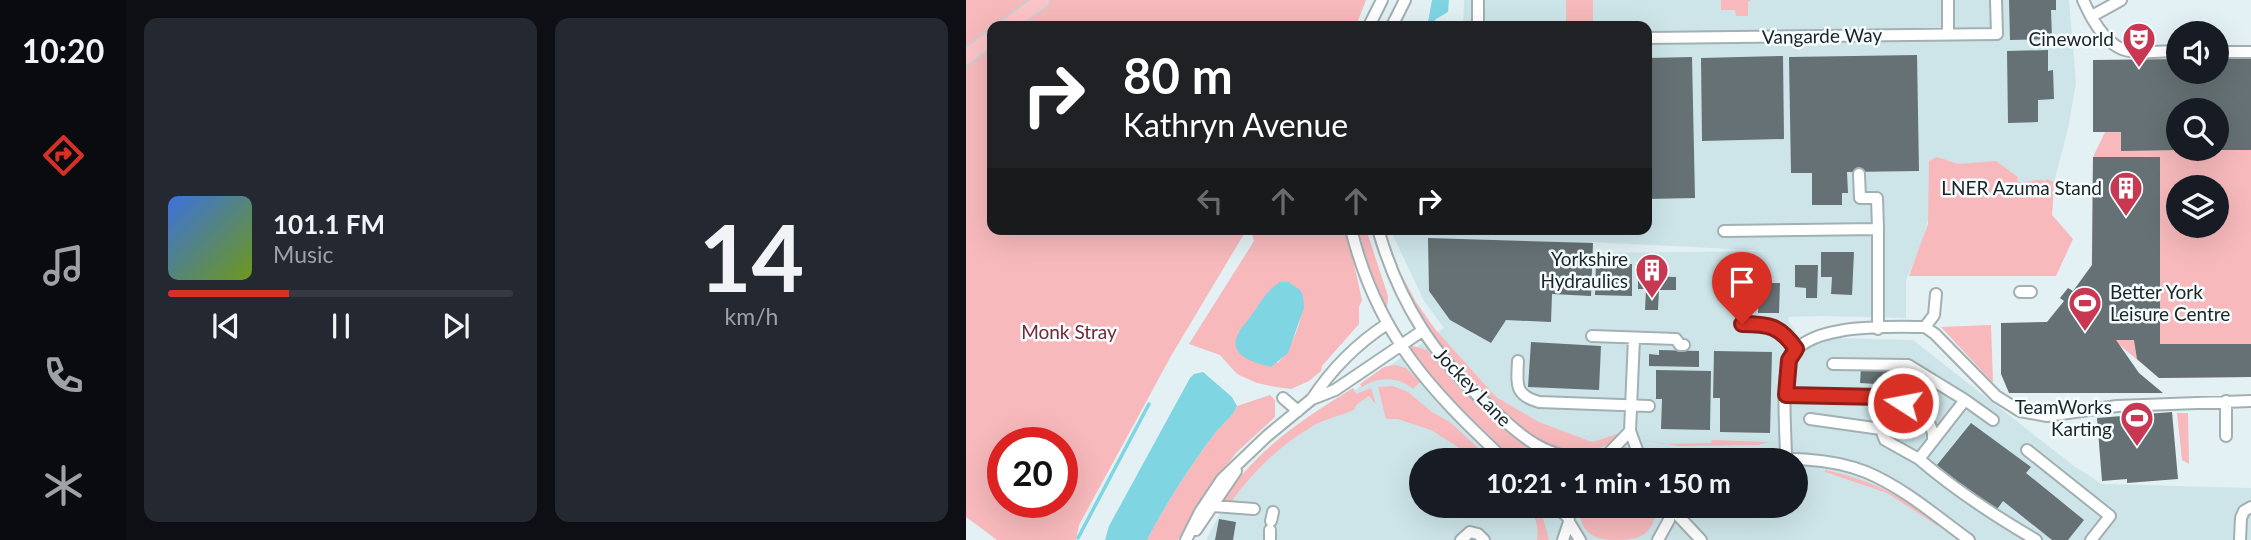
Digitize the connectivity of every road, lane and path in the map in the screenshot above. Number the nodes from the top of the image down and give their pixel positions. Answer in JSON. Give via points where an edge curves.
{"nodes":[{"id":1,"x":1042,"y":0,"type":"edge"},
{"id":2,"x":1381,"y":0,"type":"edge"},
{"id":3,"x":1405,"y":0,"type":"edge"},
{"id":4,"x":1478,"y":0,"type":"edge"},
{"id":5,"x":1948,"y":0,"type":"edge"},
{"id":6,"x":1996,"y":0,"type":"edge"},
{"id":7,"x":2083,"y":0,"type":"edge"},
{"id":8,"x":2121,"y":0,"type":"edge"},
{"id":9,"x":2092,"y":16,"type":"junction"},
{"id":10,"x":1014,"y":21,"type":"edge"},
{"id":11,"x":1371,"y":21,"type":"edge"},
{"id":12,"x":1394,"y":21,"type":"edge"},
{"id":13,"x":1478,"y":21,"type":"edge"},
{"id":14,"x":1948,"y":34,"type":"junction"},
{"id":15,"x":1652,"y":38,"type":"edge"},
{"id":16,"x":987,"y":41,"type":"edge"},
{"id":17,"x":2166,"y":51,"type":"edge"},
{"id":18,"x":2229,"y":52,"type":"edge"},
{"id":19,"x":2251,"y":52,"type":"edge"},
{"id":20,"x":966,"y":57,"type":"edge"},
{"id":21,"x":1859,"y":174,"type":"dead end"},
{"id":22,"x":1878,"y":229,"type":"junction"},
{"id":23,"x":1724,"y":231,"type":"dead end"},
{"id":24,"x":1352,"y":235,"type":"edge"},
{"id":25,"x":1380,"y":235,"type":"edge"},
{"id":26,"x":1936,"y":294,"type":"dead end"},
{"id":27,"x":1387,"y":324,"type":"junction"},
{"id":28,"x":1742,"y":324,"type":"dead end"},
{"id":29,"x":1927,"y":328,"type":"junction"},
{"id":30,"x":1878,"y":329,"type":"junction"},
{"id":31,"x":1422,"y":331,"type":"junction"},
{"id":32,"x":1635,"y":335,"type":"junction"},
{"id":33,"x":1592,"y":336,"type":"dead end"},
{"id":34,"x":1399,"y":345,"type":"junction"},
{"id":35,"x":1684,"y":345,"type":"dead end"},
{"id":36,"x":1796,"y":349,"type":"junction"},
{"id":37,"x":1518,"y":361,"type":"dead end"},
{"id":38,"x":1833,"y":365,"type":"dead end"},
{"id":39,"x":1786,"y":395,"type":"junction"},
{"id":40,"x":1283,"y":398,"type":"dead end"},
{"id":41,"x":1312,"y":399,"type":"junction"},
{"id":42,"x":1965,"y":400,"type":"junction"},
{"id":43,"x":2225,"y":401,"type":"junction"},
{"id":44,"x":2251,"y":401,"type":"edge"},
{"id":45,"x":1633,"y":405,"type":"junction"},
{"id":46,"x":1649,"y":406,"type":"dead end"},
{"id":47,"x":1298,"y":411,"type":"junction"},
{"id":48,"x":1810,"y":419,"type":"dead end"},
{"id":49,"x":1993,"y":420,"type":"dead end"},
{"id":50,"x":1630,"y":431,"type":"junction"},
{"id":51,"x":2226,"y":436,"type":"dead end"},
{"id":52,"x":1933,"y":441,"type":"junction"},
{"id":53,"x":1491,"y":448,"type":"edge"},
{"id":54,"x":1540,"y":448,"type":"edge"},
{"id":55,"x":1614,"y":448,"type":"edge"},
{"id":56,"x":1638,"y":448,"type":"edge"},
{"id":57,"x":1786,"y":448,"type":"edge"},
{"id":58,"x":2027,"y":450,"type":"dead end"},
{"id":59,"x":1243,"y":459,"type":"junction"},
{"id":60,"x":1919,"y":459,"type":"junction"},
{"id":61,"x":1808,"y":461,"type":"edge"},
{"id":62,"x":1213,"y":506,"type":"junction"},
{"id":63,"x":2251,"y":508,"type":"edge"},
{"id":64,"x":1253,"y":509,"type":"dead end"},
{"id":65,"x":1567,"y":518,"type":"edge"},
{"id":66,"x":1569,"y":518,"type":"edge"},
{"id":67,"x":1669,"y":518,"type":"edge"},
{"id":68,"x":1681,"y":518,"type":"edge"},
{"id":69,"x":1188,"y":540,"type":"edge"},
{"id":70,"x":1461,"y":540,"type":"edge"},
{"id":71,"x":1484,"y":540,"type":"edge"},
{"id":72,"x":1563,"y":540,"type":"edge"},
{"id":73,"x":1580,"y":540,"type":"edge"},
{"id":74,"x":1658,"y":540,"type":"edge"},
{"id":75,"x":1701,"y":540,"type":"edge"},
{"id":76,"x":1969,"y":540,"type":"edge"},
{"id":77,"x":2036,"y":540,"type":"edge"},
{"id":78,"x":2091,"y":540,"type":"edge"},
{"id":79,"x":2240,"y":540,"type":"edge"}],
"edges":[{"from":1,"to":10,"type":"main road"},
{"from":2,"to":11,"type":"street"},
{"from":3,"to":12,"type":"street"},
{"from":4,"to":13,"type":"street"},
{"from":5,"to":14,"type":"street"},
{"from":6,"to":14,"type":"street","name":"Vangarde Way","via":[[1997,34]]},
{"from":7,"to":9,"type":"street"},
{"from":8,"to":9,"type":"street"},
{"from":9,"to":17,"type":"street","via":[[2120,48]]},
{"from":14,"to":15,"type":"street","name":"Vangarde Way"},
{"from":16,"to":20,"type":"main road"},
{"from":18,"to":19,"type":"street"},
{"from":21,"to":22,"type":"street","via":[[1860,198],[1877,198]]},
{"from":22,"to":23,"type":"street"},
{"from":22,"to":30,"type":"street"},
{"from":24,"to":27,"type":"street","name":"Jockey Lane"},
{"from":25,"to":31,"type":"street","name":"Jockey Lane","via":[[1408,308]]},
{"from":26,"to":29,"type":"street"},
{"from":27,"to":34,"type":"street","name":"Jockey Lane"},
{"from":27,"to":41,"type":"street","via":[[1325,378]]},
{"from":28,"to":36,"type":"street","via":[[1774,327],[1784,332]]},
{"from":29,"to":30,"type":"street"},
{"from":29,"to":43,"type":"street","via":[[1996,396],[2020,411],[2047,416],[2117,406]]},
{"from":30,"to":36,"type":"street","via":[[1830,332]]},
{"from":31,"to":34,"type":"street"},
{"from":31,"to":54,"type":"street","name":"Jockey Lane","via":[[1464,384]]},
{"from":32,"to":33,"type":"street"},
{"from":32,"to":35,"type":"street","via":[[1676,339]]},
{"from":32,"to":45,"type":"street"},
{"from":34,"to":41,"type":"street","via":[[1335,390]]},
{"from":34,"to":53,"type":"street","name":"Jockey Lane","via":[[1451,410]]},
{"from":36,"to":39,"type":"street","via":[[1789,360]]},
{"from":37,"to":45,"type":"street","via":[[1519,391],[1530,400]]},
{"from":38,"to":42,"type":"street","via":[[1908,365]]},
{"from":39,"to":52,"type":"street","via":[[1881,397],[1903,403],[1930,425]]},
{"from":39,"to":57,"type":"street"},
{"from":40,"to":47,"type":"street"},
{"from":41,"to":47,"type":"street"},
{"from":42,"to":49,"type":"street"},
{"from":42,"to":52,"type":"street"},
{"from":43,"to":44,"type":"street"},
{"from":43,"to":51,"type":"street"},
{"from":45,"to":46,"type":"street"},
{"from":45,"to":50,"type":"street"},
{"from":47,"to":59,"type":"street"},
{"from":48,"to":60,"type":"street","via":[[1881,429],[1885,440]]},
{"from":50,"to":55,"type":"street"},
{"from":50,"to":56,"type":"street"},
{"from":52,"to":60,"type":"street"},
{"from":58,"to":78,"type":"street","via":[[2109,516]]},
{"from":59,"to":62,"type":"street"},
{"from":59,"to":69,"type":"street","via":[[1209,497]]},
{"from":60,"to":77,"type":"street","via":[[1992,514]]},
{"from":61,"to":76,"type":"street","via":[[1867,473],[1910,496]]},
{"from":62,"to":64,"type":"street"},
{"from":62,"to":69,"type":"street"},
{"from":63,"to":79,"type":"street","via":[[2241,518]]},
{"from":65,"to":72,"type":"street"},
{"from":66,"to":73,"type":"street"},
{"from":67,"to":74,"type":"street"},
{"from":68,"to":75,"type":"street"},
{"from":70,"to":71,"type":"street","via":[[1470,532]]}]}
